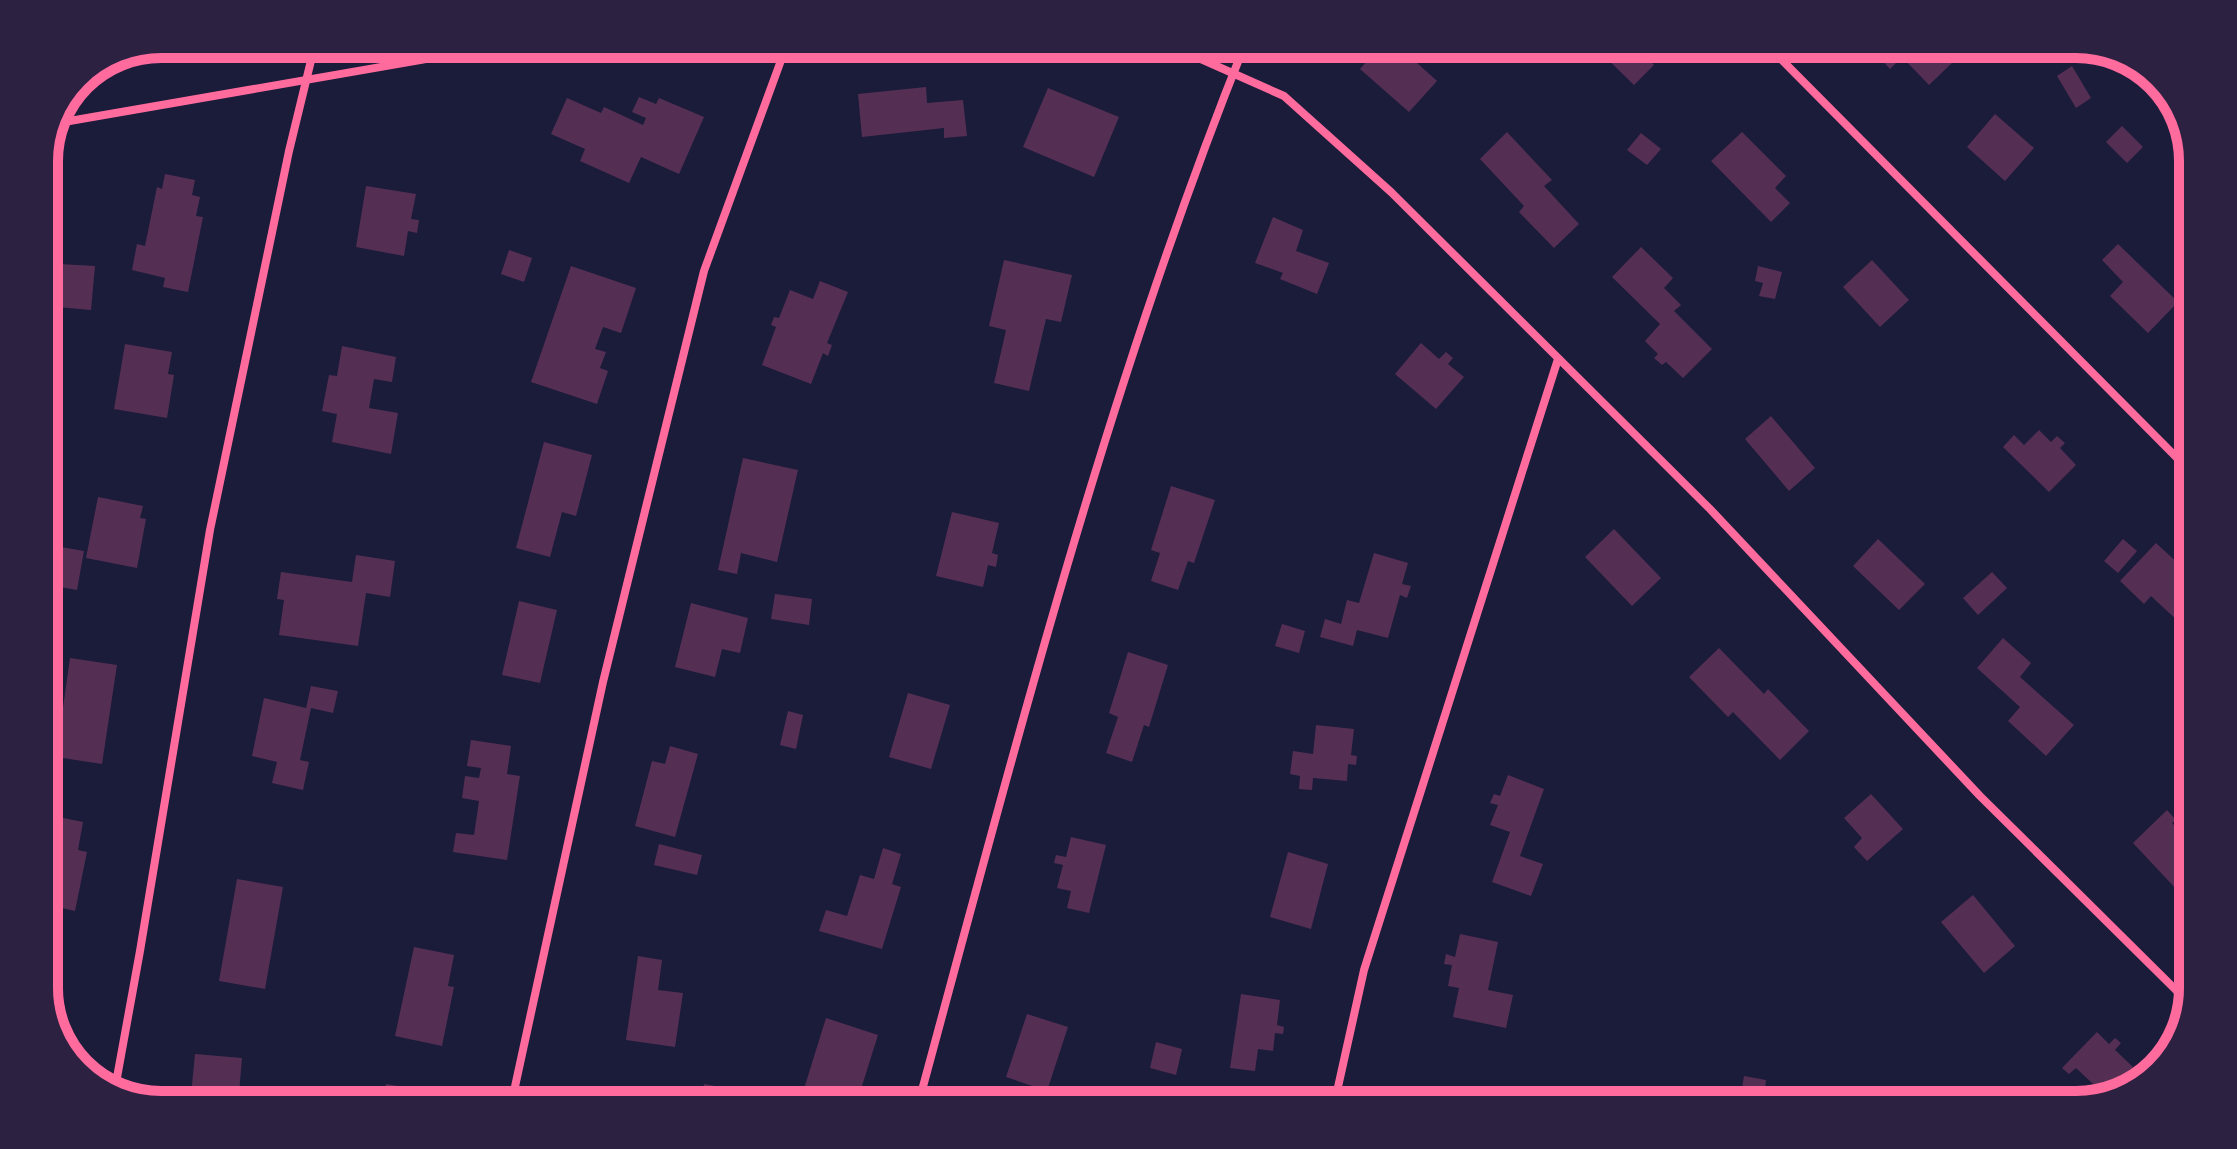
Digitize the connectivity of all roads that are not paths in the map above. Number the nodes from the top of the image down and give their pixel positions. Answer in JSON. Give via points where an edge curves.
{"nodes":[{"id":1,"x":312,"y":58,"type":"edge"},
{"id":2,"x":435,"y":58,"type":"edge"},
{"id":3,"x":782,"y":58,"type":"edge"},
{"id":4,"x":1198,"y":58,"type":"edge"},
{"id":5,"x":1239,"y":58,"type":"edge"},
{"id":6,"x":1780,"y":58,"type":"edge"},
{"id":7,"x":1233,"y":74,"type":"junction"},
{"id":8,"x":306,"y":81,"type":"junction"},
{"id":9,"x":67,"y":121,"type":"edge"},
{"id":10,"x":1558,"y":359,"type":"junction"},
{"id":11,"x":2179,"y":460,"type":"edge"},
{"id":12,"x":2179,"y":993,"type":"edge"},
{"id":13,"x":117,"y":1080,"type":"edge"},
{"id":14,"x":514,"y":1091,"type":"edge"},
{"id":15,"x":922,"y":1091,"type":"edge"},
{"id":16,"x":1337,"y":1091,"type":"edge"}],
"edges":[{"from":1,"to":8,"type":"street"},
{"from":2,"to":8,"type":"street"},
{"from":3,"to":14,"type":"street","via":[[704,271],[603,682]]},
{"from":4,"to":7,"type":"street"},
{"from":5,"to":7,"type":"street"},
{"from":6,"to":11,"type":"street"},
{"from":7,"to":10,"type":"street","via":[[1284,96],[1391,192]]},
{"from":7,"to":15,"type":"street","via":[[1195,170],[1104,447]]},
{"from":8,"to":9,"type":"street"},
{"from":8,"to":13,"type":"street","via":[[210,530]]},
{"from":10,"to":12,"type":"street","via":[[1710,509],[1980,796]]},
{"from":10,"to":16,"type":"street","via":[[1369,954]]}]}
